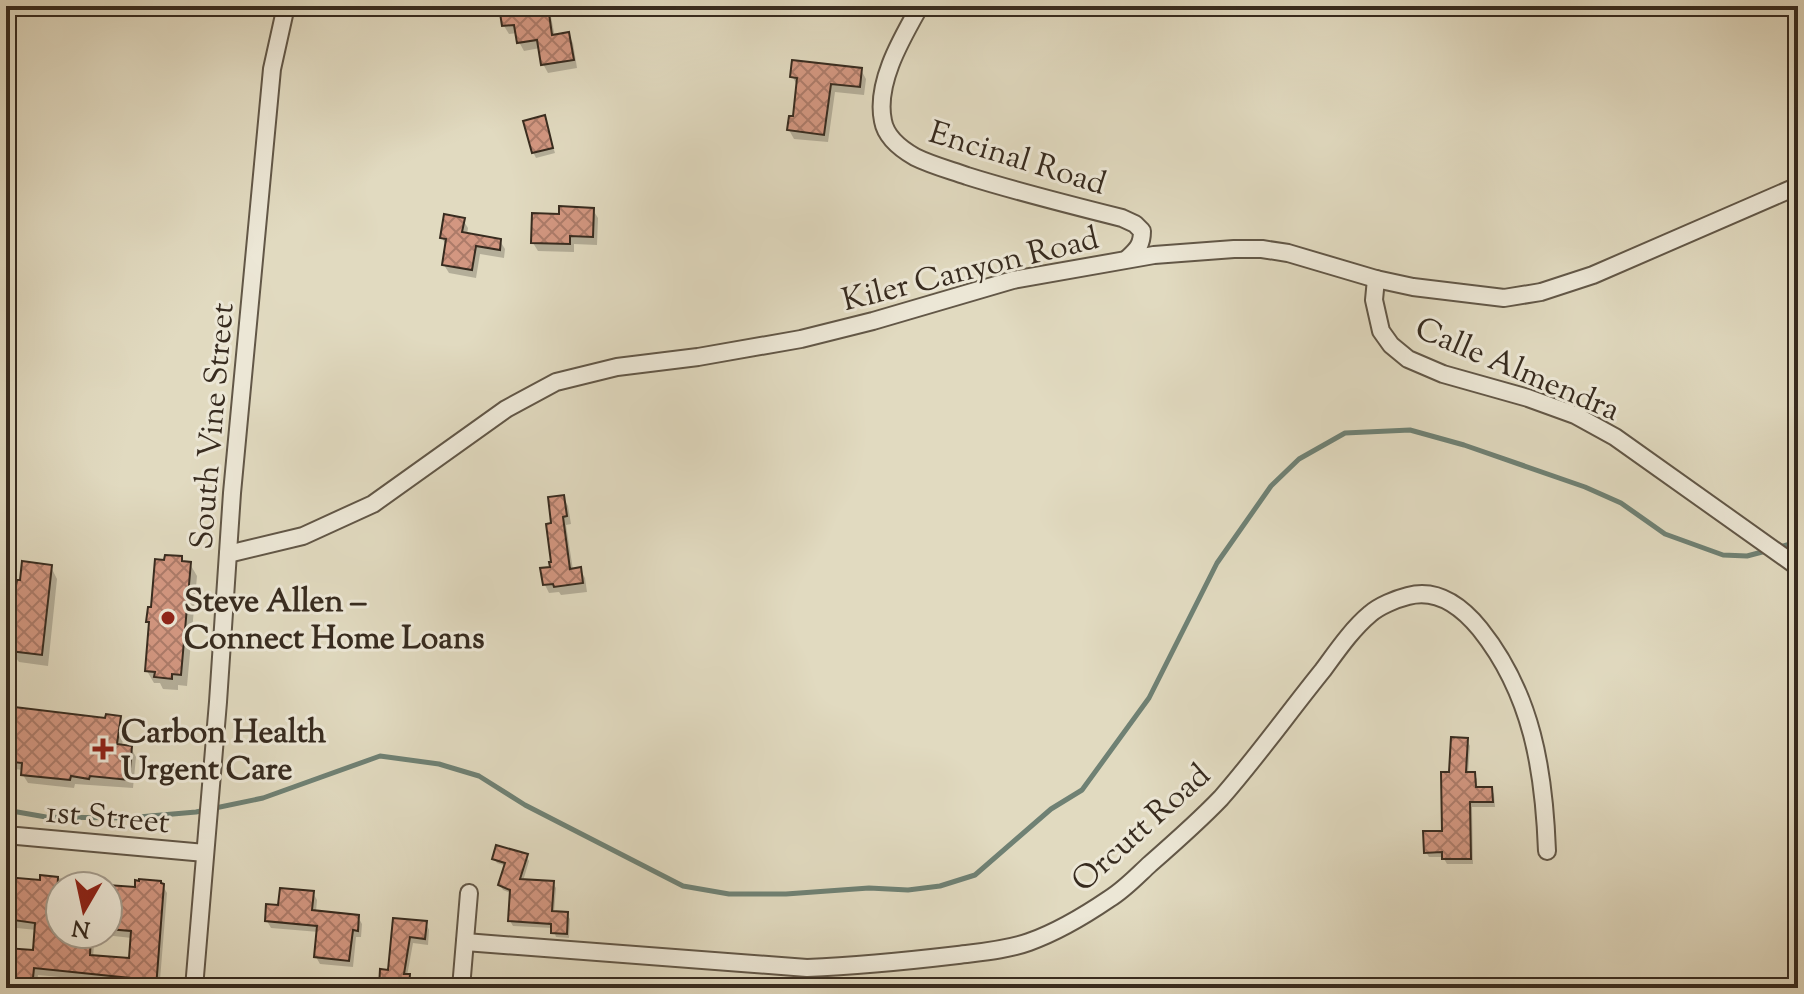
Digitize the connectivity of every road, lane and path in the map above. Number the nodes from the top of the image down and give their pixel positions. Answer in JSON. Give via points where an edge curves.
{"nodes":[{"id":1,"x":286,"y":6,"type":"edge"},
{"id":2,"x":920,"y":6,"type":"edge"},
{"id":3,"x":1798,"y":186,"type":"edge"},
{"id":4,"x":1128,"y":258,"type":"junction"},
{"id":5,"x":1376,"y":279,"type":"junction"},
{"id":6,"x":228,"y":554,"type":"junction"},
{"id":7,"x":1798,"y":567,"type":"edge"},
{"id":8,"x":6,"y":835,"type":"edge"},
{"id":9,"x":1547,"y":851,"type":"dead end"},
{"id":10,"x":205,"y":853,"type":"junction"},
{"id":11,"x":469,"y":893,"type":"dead end"},
{"id":12,"x":465,"y":942,"type":"junction"},
{"id":13,"x":194,"y":988,"type":"edge"},
{"id":14,"x":461,"y":988,"type":"edge"}],
"edges":[{"from":1,"to":6,"type":"street","name":"South Vine Street","via":[[272,69]]},
{"from":2,"to":4,"type":"street","name":"Encinal Road","via":[[889,68],[882,96],[887,134],[902,149],[950,170],[1135,224],[1142,231],[1140,248]]},
{"from":3,"to":5,"type":"street","name":"Kiler Canyon Road","via":[[1593,275],[1541,292],[1504,298]]},
{"from":4,"to":5,"type":"street","name":"Kiler Canyon Road","via":[[1262,249]]},
{"from":4,"to":6,"type":"street","name":"Kiler Canyon Road","via":[[1013,280],[801,339],[617,367],[556,382],[506,409],[373,504],[303,536]]},
{"from":5,"to":7,"type":"street","name":"Calle Almendra","via":[[1374,300],[1381,331],[1408,359],[1575,415],[1615,437]]},
{"from":6,"to":10,"type":"street","name":"South Vine Street"},
{"from":8,"to":10,"type":"street","name":"1st Street"},
{"from":9,"to":12,"type":"street","name":"Orcutt Road","via":[[1532,735],[1510,673],[1459,606],[1417,594],[1370,614],[1220,799],[1169,847],[1113,897],[1028,943],[807,968]]},
{"from":10,"to":13,"type":"street","name":"South Vine Street"},
{"from":11,"to":12,"type":"street"},
{"from":12,"to":14,"type":"street"}]}
